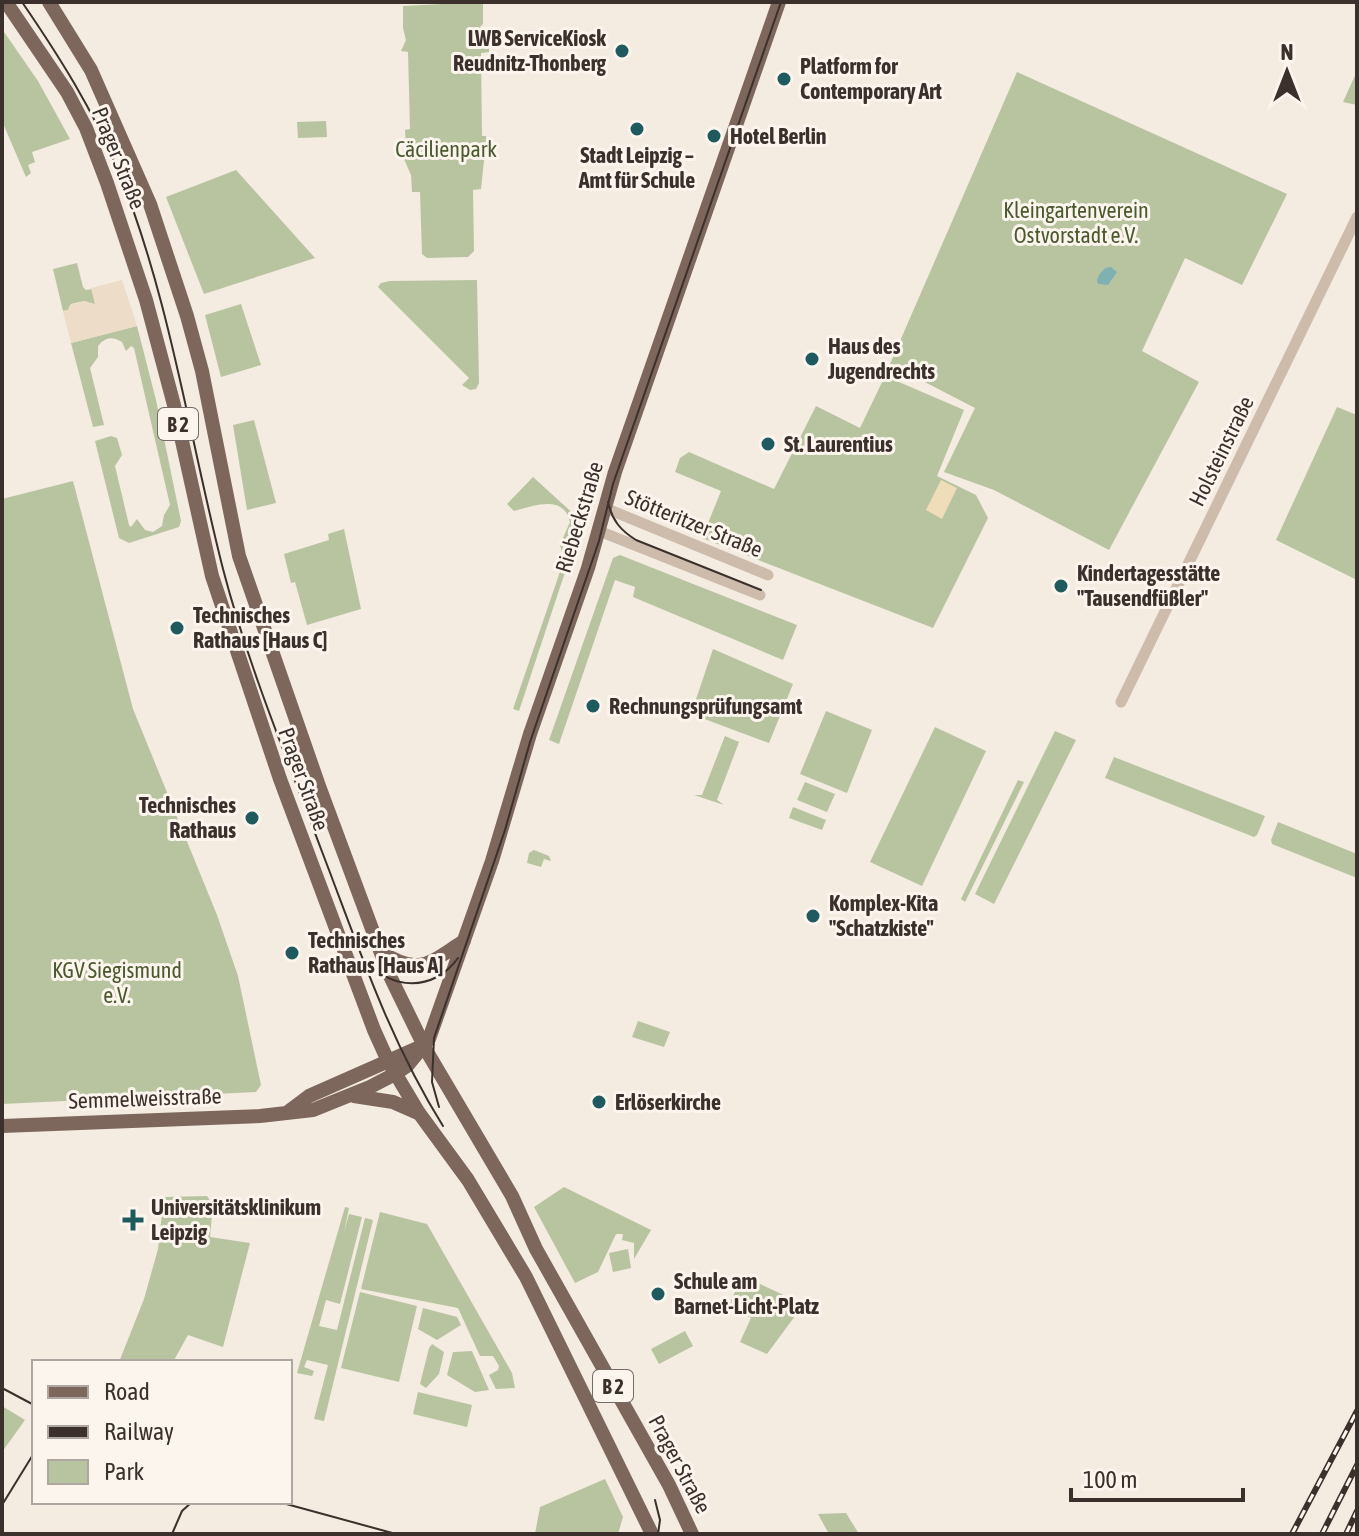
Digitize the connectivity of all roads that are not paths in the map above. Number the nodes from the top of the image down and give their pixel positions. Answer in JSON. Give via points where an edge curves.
{"nodes":[{"id":1,"x":6,"y":2,"type":"edge"},
{"id":2,"x":49,"y":2,"type":"edge"},
{"id":3,"x":779,"y":2,"type":"edge"},
{"id":4,"x":1357,"y":217,"type":"edge"},
{"id":5,"x":605,"y":508,"type":"junction"},
{"id":6,"x":599,"y":531,"type":"junction"},
{"id":7,"x":768,"y":575,"type":"dead end"},
{"id":8,"x":760,"y":595,"type":"dead end"},
{"id":9,"x":1121,"y":702,"type":"dead end"},
{"id":10,"x":464,"y":941,"type":"junction"},
{"id":11,"x":381,"y":952,"type":"junction"},
{"id":12,"x":424,"y":1045,"type":"junction"},
{"id":13,"x":392,"y":1068,"type":"junction"},
{"id":14,"x":352,"y":1095,"type":"junction"},
{"id":15,"x":289,"y":1111,"type":"junction"},
{"id":16,"x":419,"y":1113,"type":"junction"},
{"id":17,"x":2,"y":1126,"type":"edge"},
{"id":18,"x":652,"y":1534,"type":"edge"},
{"id":19,"x":692,"y":1534,"type":"edge"}],
"edges":[{"from":1,"to":13,"type":"main road","name":"Prager Straße","number":"B 2","via":[[67,92],[107,183],[150,315],[212,576],[280,779]]},
{"from":2,"to":11,"type":"main road","name":"Prager Straße","number":"B 2","via":[[91,70],[150,204],[198,358],[239,556]]},
{"from":3,"to":5,"type":"main road","name":"Riebeckstraße"},
{"from":4,"to":9,"type":"street","name":"Holsteinstraße"},
{"from":5,"to":6,"type":"main road","name":"Riebeckstraße"},
{"from":5,"to":7,"type":"street","name":"Stötteritzer Straße"},
{"from":6,"to":8,"type":"street","name":"Stötteritzer Straße"},
{"from":6,"to":10,"type":"main road","name":"Riebeckstraße"},
{"from":10,"to":11,"type":"main road","via":[[416,966],[399,964]]},
{"from":10,"to":12,"type":"main road","name":"Riebeckstraße"},
{"from":11,"to":12,"type":"main road","name":"Prager Straße","number":"B 2"},
{"from":12,"to":13,"type":"main road","name":"Semmelweisstraße","via":[[407,1066]]},
{"from":12,"to":19,"type":"main road","name":"Prager Straße","number":"B 2","via":[[512,1196]]},
{"from":13,"to":14,"type":"main road","name":"Semmelweisstraße"},
{"from":13,"to":15,"type":"main road","name":"Semmelweisstraße","via":[[309,1096]]},
{"from":13,"to":16,"type":"main road","name":"Prager Straße","number":"B 2"},
{"from":14,"to":15,"type":"main road","name":"Semmelweisstraße","via":[[313,1110]]},
{"from":14,"to":16,"type":"main road"},
{"from":15,"to":17,"type":"main road","name":"Semmelweisstraße"},
{"from":16,"to":18,"type":"main road","name":"Prager Straße","number":"B 2","via":[[468,1180],[526,1277]]}]}
